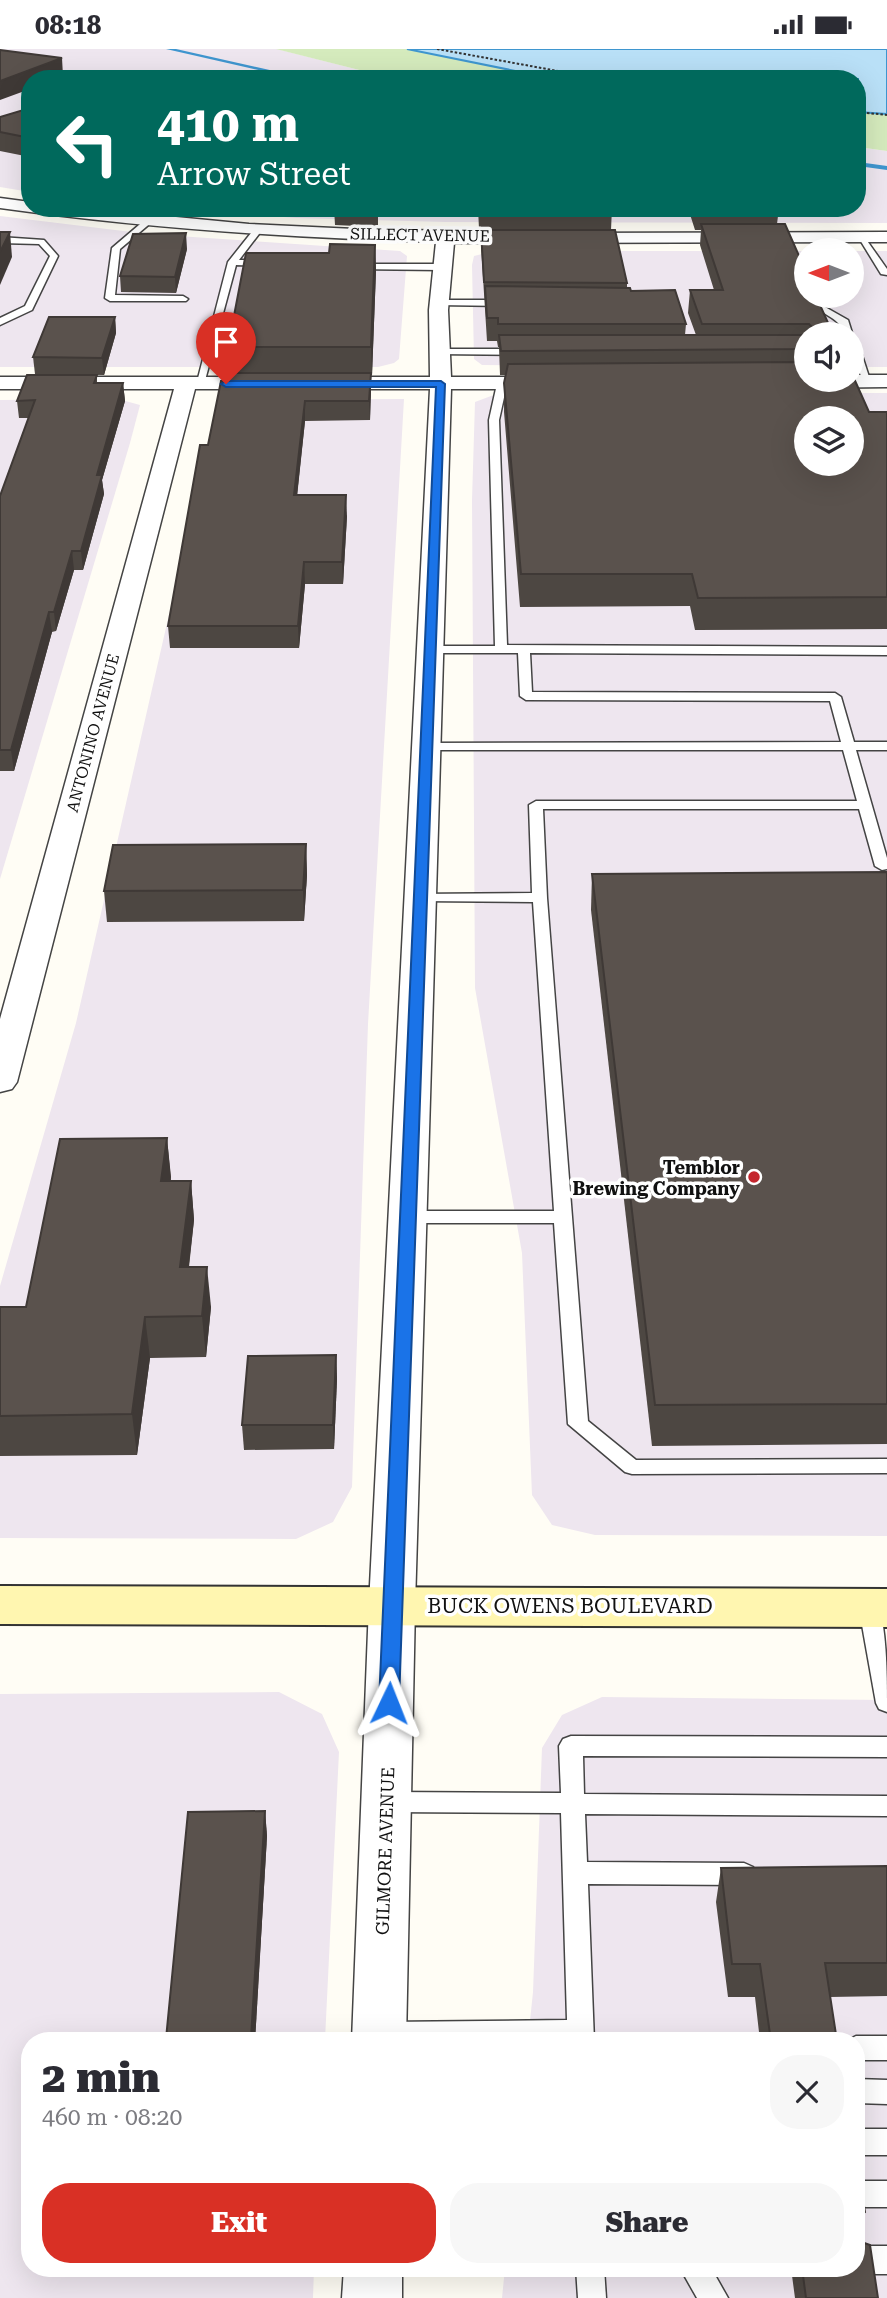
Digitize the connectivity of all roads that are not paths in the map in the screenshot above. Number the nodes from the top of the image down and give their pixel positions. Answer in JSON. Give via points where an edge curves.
{"nodes":[{"id":1,"x":0,"y":203,"type":"edge"},
{"id":2,"x":21,"y":206,"type":"edge"},
{"id":3,"x":115,"y":217,"type":"edge"},
{"id":4,"x":149,"y":221,"type":"junction"},
{"id":5,"x":258,"y":230,"type":"junction"},
{"id":6,"x":860,"y":237,"type":"junction"},
{"id":7,"x":887,"y":237,"type":"edge"},
{"id":8,"x":0,"y":240,"type":"edge"},
{"id":9,"x":443,"y":251,"type":"junction"},
{"id":10,"x":232,"y":262,"type":"junction"},
{"id":11,"x":284,"y":264,"type":"edge"},
{"id":12,"x":348,"y":266,"type":"edge"},
{"id":13,"x":886,"y":274,"type":"edge"},
{"id":14,"x":183,"y":299,"type":"dead end"},
{"id":15,"x":440,"y":303,"type":"junction"},
{"id":16,"x":519,"y":303,"type":"edge"},
{"id":17,"x":821,"y":308,"type":"edge"},
{"id":18,"x":0,"y":322,"type":"edge"},
{"id":19,"x":845,"y":322,"type":"edge"},
{"id":20,"x":533,"y":352,"type":"edge"},
{"id":21,"x":864,"y":363,"type":"edge"},
{"id":22,"x":440,"y":368,"type":"junction"},
{"id":23,"x":878,"y":381,"type":"edge"},
{"id":24,"x":787,"y":382,"type":"edge"},
{"id":25,"x":0,"y":383,"type":"edge"},
{"id":26,"x":570,"y":383,"type":"edge"},
{"id":27,"x":192,"y":384,"type":"junction"},
{"id":28,"x":502,"y":384,"type":"junction"},
{"id":29,"x":524,"y":649,"type":"junction"},
{"id":30,"x":430,"y":650,"type":"junction"},
{"id":31,"x":501,"y":650,"type":"junction"},
{"id":32,"x":887,"y":651,"type":"edge"},
{"id":33,"x":849,"y":746,"type":"junction"},
{"id":34,"x":887,"y":746,"type":"edge"},
{"id":35,"x":426,"y":747,"type":"junction"},
{"id":36,"x":865,"y":805,"type":"junction"},
{"id":37,"x":882,"y":866,"type":"dead end"},
{"id":38,"x":421,"y":897,"type":"junction"},
{"id":39,"x":540,"y":898,"type":"junction"},
{"id":40,"x":0,"y":1082,"type":"edge"},
{"id":41,"x":408,"y":1217,"type":"junction"},
{"id":42,"x":564,"y":1217,"type":"junction"},
{"id":43,"x":887,"y":1466,"type":"edge"},
{"id":44,"x":0,"y":1605,"type":"edge"},
{"id":45,"x":392,"y":1605,"type":"junction"},
{"id":46,"x":879,"y":1608,"type":"edge"},
{"id":47,"x":887,"y":1703,"type":"edge"},
{"id":48,"x":887,"y":1747,"type":"edge"},
{"id":49,"x":386,"y":1802,"type":"junction"},
{"id":50,"x":573,"y":1802,"type":"junction"},
{"id":51,"x":887,"y":1806,"type":"edge"},
{"id":52,"x":576,"y":1873,"type":"junction"},
{"id":53,"x":765,"y":1874,"type":"edge"},
{"id":54,"x":379,"y":2032,"type":"edge"},
{"id":55,"x":581,"y":2032,"type":"edge"},
{"id":56,"x":865,"y":2048,"type":"edge"},
{"id":57,"x":887,"y":2048,"type":"edge"},
{"id":58,"x":865,"y":2091,"type":"edge"},
{"id":59,"x":887,"y":2092,"type":"edge"},
{"id":60,"x":865,"y":2142,"type":"edge"},
{"id":61,"x":887,"y":2142,"type":"edge"},
{"id":62,"x":865,"y":2194,"type":"edge"},
{"id":63,"x":887,"y":2194,"type":"edge"},
{"id":64,"x":865,"y":2260,"type":"edge"},
{"id":65,"x":887,"y":2260,"type":"edge"},
{"id":66,"x":373,"y":2277,"type":"edge"},
{"id":67,"x":591,"y":2277,"type":"edge"},
{"id":68,"x":700,"y":2277,"type":"edge"},
{"id":69,"x":372,"y":2298,"type":"edge"},
{"id":70,"x":592,"y":2298,"type":"edge"},
{"id":71,"x":714,"y":2298,"type":"edge"}],
"edges":[{"from":1,"to":2,"type":"street"},
{"from":3,"to":4,"type":"street","name":"SILLECT AVENUE"},
{"from":4,"to":5,"type":"street","name":"SILLECT AVENUE"},
{"from":4,"to":14,"type":"lane","via":[[116,248],[110,298]]},
{"from":5,"to":9,"type":"street","name":"SILLECT AVENUE"},
{"from":5,"to":10,"type":"lane"},
{"from":6,"to":7,"type":"street","name":"SILLECT AVENUE"},
{"from":6,"to":9,"type":"street","name":"SILLECT AVENUE"},
{"from":6,"to":13,"type":"lane"},
{"from":8,"to":18,"type":"lane","via":[[41,242],[54,256],[29,308]]},
{"from":9,"to":12,"type":"lane"},
{"from":9,"to":15,"type":"street","name":"GILMORE AVENUE"},
{"from":10,"to":11,"type":"lane"},
{"from":10,"to":27,"type":"lane"},
{"from":15,"to":16,"type":"lane"},
{"from":15,"to":22,"type":"street","name":"GILMORE AVENUE"},
{"from":17,"to":19,"type":"lane"},
{"from":20,"to":22,"type":"lane"},
{"from":21,"to":23,"type":"lane"},
{"from":22,"to":27,"type":"street"},
{"from":22,"to":28,"type":"street"},
{"from":22,"to":30,"type":"street","name":"GILMORE AVENUE"},
{"from":23,"to":24,"type":"street"},
{"from":25,"to":27,"type":"street"},
{"from":26,"to":28,"type":"street"},
{"from":27,"to":40,"type":"street","name":"ANTONINO AVENUE"},
{"from":28,"to":31,"type":"lane","via":[[494,420]]},
{"from":29,"to":31,"type":"lane"},
{"from":29,"to":32,"type":"lane"},
{"from":29,"to":33,"type":"lane","via":[[526,696],[835,697]]},
{"from":30,"to":31,"type":"lane"},
{"from":30,"to":35,"type":"street","name":"GILMORE AVENUE"},
{"from":33,"to":34,"type":"lane"},
{"from":33,"to":35,"type":"lane"},
{"from":33,"to":36,"type":"lane"},
{"from":35,"to":38,"type":"street","name":"GILMORE AVENUE"},
{"from":36,"to":37,"type":"lane"},
{"from":36,"to":39,"type":"lane","via":[[536,805]]},
{"from":38,"to":39,"type":"lane"},
{"from":38,"to":41,"type":"street","name":"GILMORE AVENUE"},
{"from":39,"to":42,"type":"lane"},
{"from":41,"to":42,"type":"lane"},
{"from":41,"to":45,"type":"street","name":"GILMORE AVENUE"},
{"from":42,"to":43,"type":"lane","via":[[578,1424],[632,1467]]},
{"from":44,"to":45,"type":"main road","name":"BUCK OWENS BOULEVARD"},
{"from":45,"to":46,"type":"main road","name":"BUCK OWENS BOULEVARD"},
{"from":45,"to":49,"type":"street","name":"GILMORE AVENUE"},
{"from":46,"to":47,"type":"lane"},
{"from":48,"to":50,"type":"lane","via":[[571,1746]]},
{"from":49,"to":50,"type":"lane"},
{"from":49,"to":54,"type":"street","name":"GILMORE AVENUE"},
{"from":50,"to":51,"type":"lane"},
{"from":50,"to":52,"type":"lane"},
{"from":52,"to":53,"type":"lane"},
{"from":52,"to":55,"type":"lane"},
{"from":56,"to":57,"type":"lane"},
{"from":58,"to":59,"type":"lane"},
{"from":60,"to":61,"type":"lane"},
{"from":62,"to":63,"type":"lane"},
{"from":64,"to":65,"type":"lane"},
{"from":66,"to":69,"type":"street"},
{"from":67,"to":70,"type":"lane"},
{"from":68,"to":71,"type":"lane"}]}
